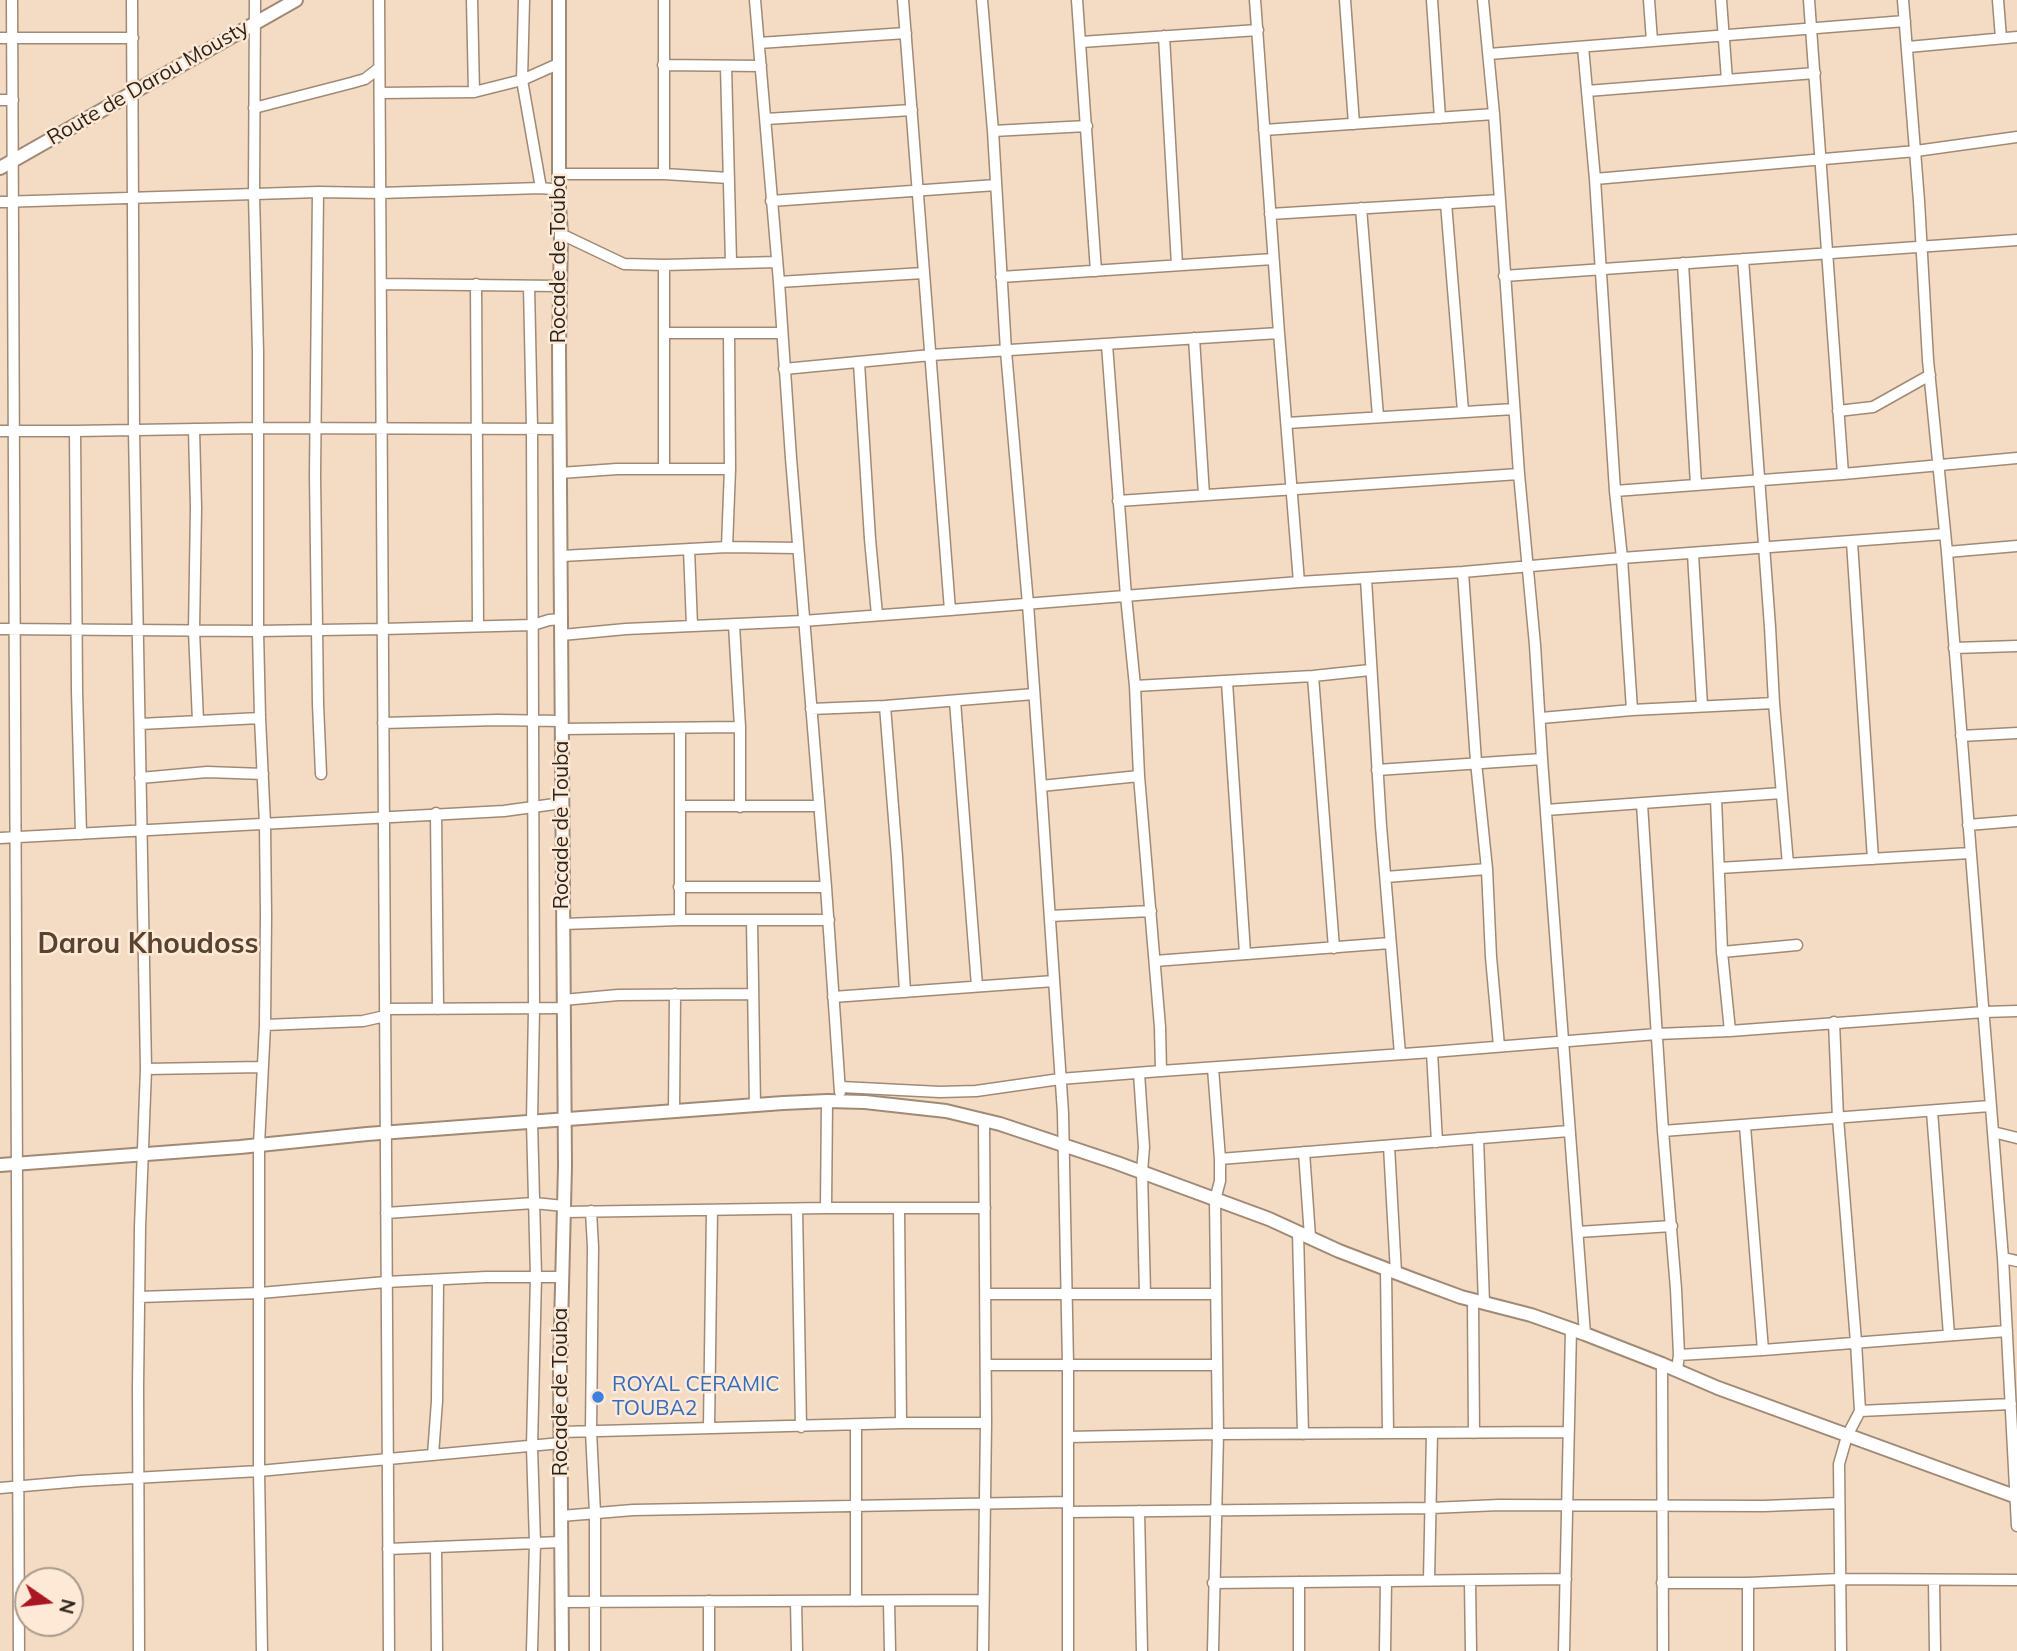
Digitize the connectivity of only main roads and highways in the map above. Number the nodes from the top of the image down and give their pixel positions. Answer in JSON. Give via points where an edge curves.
{"nodes":[{"id":1,"x":296,"y":0,"type":"edge"},
{"id":2,"x":559,"y":0,"type":"edge"},
{"id":3,"x":0,"y":167,"type":"edge"},
{"id":4,"x":564,"y":1119,"type":"junction"},
{"id":5,"x":0,"y":1165,"type":"edge"},
{"id":6,"x":2016,"y":1497,"type":"edge"},
{"id":7,"x":562,"y":1651,"type":"edge"}],
"edges":[{"from":1,"to":3,"type":"main road","name":"Route de Darou Mousty"},
{"from":2,"to":4,"type":"main road","name":"Rocade de Touba"},
{"from":4,"to":5,"type":"main road"},
{"from":4,"to":6,"type":"main road","via":[[833,1101],[923,1107],[984,1120],[1142,1172],[1391,1271],[1585,1334]]},
{"from":4,"to":7,"type":"main road","name":"Rocade de Touba"}]}
